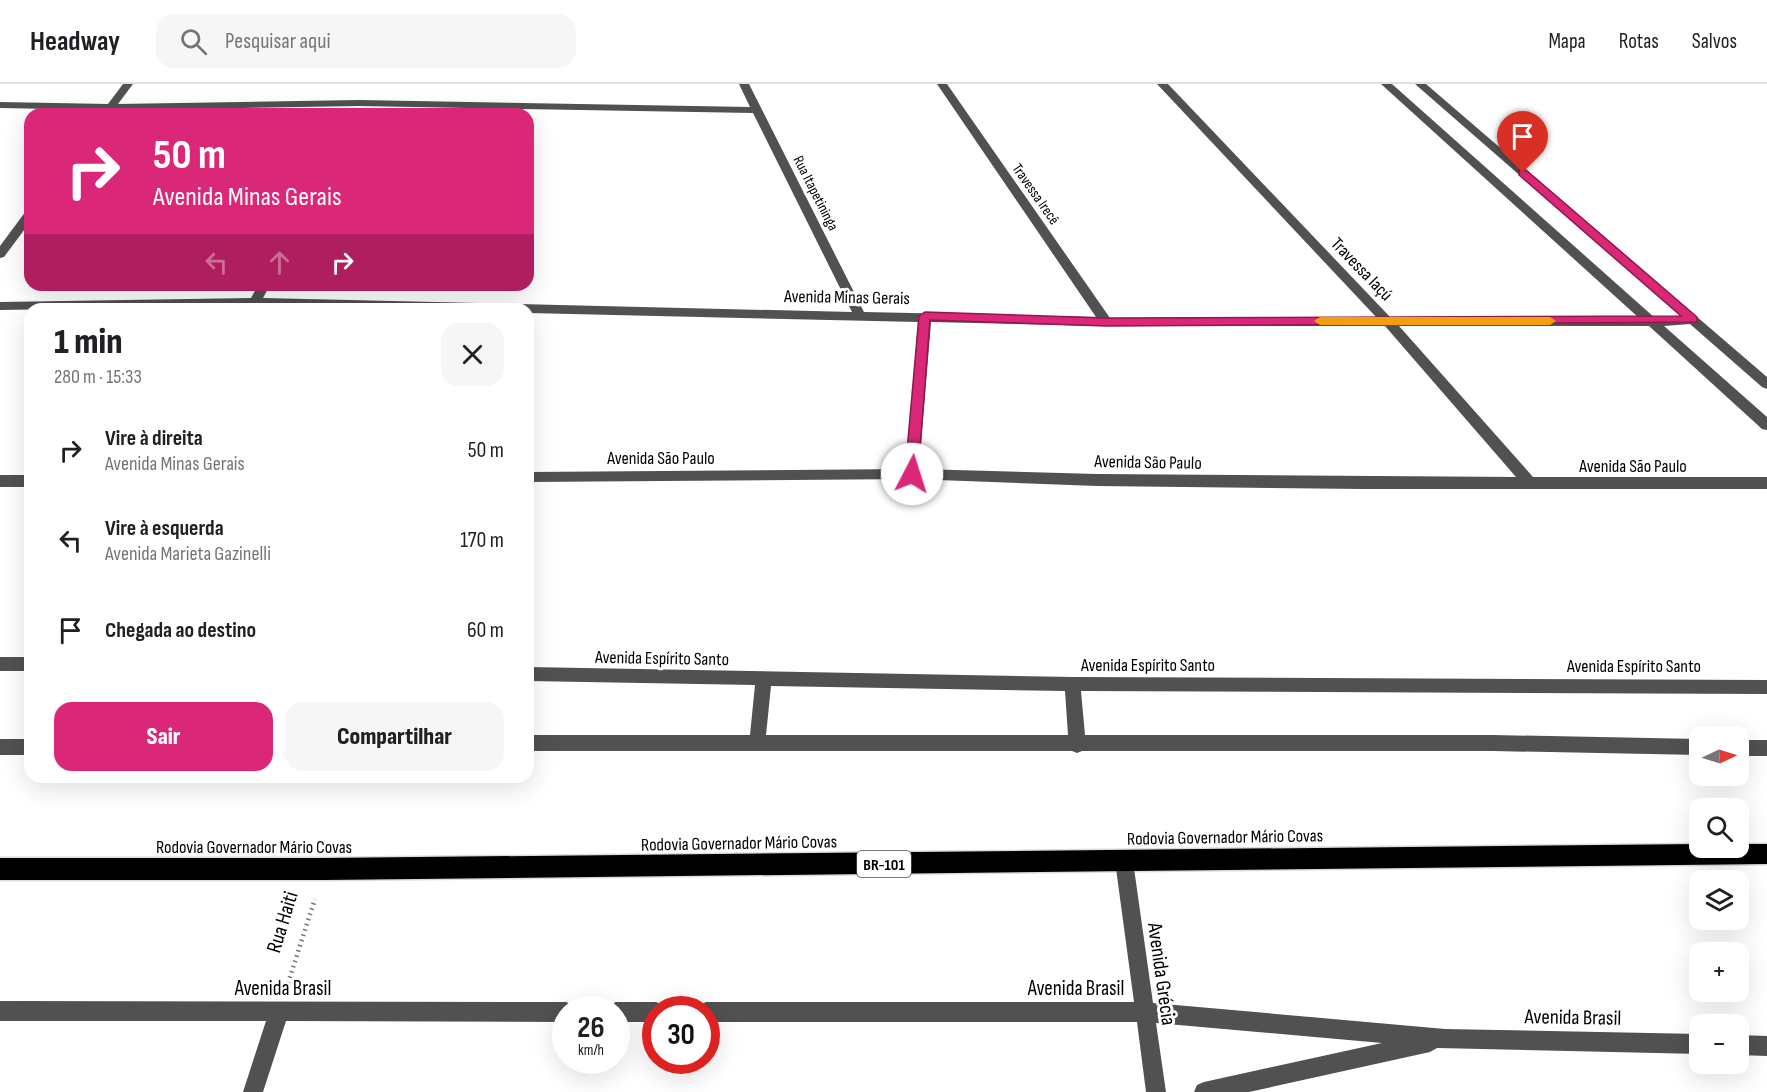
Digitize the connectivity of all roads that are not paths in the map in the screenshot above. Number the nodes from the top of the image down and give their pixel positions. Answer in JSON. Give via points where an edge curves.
{"nodes":[{"id":1,"x":128,"y":84,"type":"edge"},
{"id":2,"x":746,"y":84,"type":"edge"},
{"id":3,"x":942,"y":84,"type":"edge"},
{"id":4,"x":1162,"y":84,"type":"edge"},
{"id":5,"x":1386,"y":84,"type":"edge"},
{"id":6,"x":1420,"y":84,"type":"edge"},
{"id":7,"x":359,"y":103,"type":"junction"},
{"id":8,"x":0,"y":105,"type":"edge"},
{"id":9,"x":54,"y":108,"type":"edge"},
{"id":10,"x":109,"y":108,"type":"edge"},
{"id":11,"x":202,"y":108,"type":"edge"},
{"id":12,"x":356,"y":108,"type":"edge"},
{"id":13,"x":757,"y":110,"type":"junction"},
{"id":14,"x":1472,"y":129,"type":"junction"},
{"id":15,"x":1443,"y":134,"type":"junction"},
{"id":16,"x":24,"y":222,"type":"edge"},
{"id":17,"x":0,"y":254,"type":"edge"},
{"id":18,"x":261,"y":291,"type":"edge"},
{"id":19,"x":255,"y":302,"type":"junction"},
{"id":20,"x":191,"y":303,"type":"edge"},
{"id":21,"x":298,"y":303,"type":"edge"},
{"id":22,"x":0,"y":306,"type":"edge"},
{"id":23,"x":24,"y":306,"type":"edge"},
{"id":24,"x":534,"y":308,"type":"edge"},
{"id":25,"x":860,"y":316,"type":"junction"},
{"id":26,"x":925,"y":316,"type":"junction"},
{"id":27,"x":1693,"y":320,"type":"junction"},
{"id":28,"x":1387,"y":321,"type":"junction"},
{"id":29,"x":1106,"y":322,"type":"junction"},
{"id":30,"x":1654,"y":322,"type":"junction"},
{"id":31,"x":1767,"y":384,"type":"edge"},
{"id":32,"x":1767,"y":425,"type":"edge"},
{"id":33,"x":912,"y":474,"type":"junction"},
{"id":34,"x":534,"y":477,"type":"edge"},
{"id":35,"x":0,"y":481,"type":"edge"},
{"id":36,"x":24,"y":481,"type":"edge"},
{"id":37,"x":1767,"y":483,"type":"edge"},
{"id":38,"x":1530,"y":484,"type":"junction"},
{"id":39,"x":0,"y":664,"type":"edge"},
{"id":40,"x":24,"y":664,"type":"edge"},
{"id":41,"x":534,"y":675,"type":"edge"},
{"id":42,"x":764,"y":679,"type":"junction"},
{"id":43,"x":1073,"y":684,"type":"junction"},
{"id":44,"x":1767,"y":687,"type":"edge"},
{"id":45,"x":757,"y":742,"type":"junction"},
{"id":46,"x":534,"y":743,"type":"edge"},
{"id":47,"x":1077,"y":744,"type":"junction"},
{"id":48,"x":0,"y":747,"type":"edge"},
{"id":49,"x":24,"y":747,"type":"edge"},
{"id":50,"x":1689,"y":747,"type":"edge"},
{"id":51,"x":1749,"y":748,"type":"edge"},
{"id":52,"x":1767,"y":748,"type":"edge"},
{"id":53,"x":1767,"y":854,"type":"edge"},
{"id":54,"x":1124,"y":861,"type":"junction"},
{"id":55,"x":0,"y":869,"type":"edge"},
{"id":56,"x":0,"y":1011,"type":"edge"},
{"id":57,"x":279,"y":1012,"type":"junction"},
{"id":58,"x":552,"y":1012,"type":"edge"},
{"id":59,"x":720,"y":1012,"type":"edge"},
{"id":60,"x":1144,"y":1012,"type":"junction"},
{"id":61,"x":1445,"y":1039,"type":"junction"},
{"id":62,"x":1689,"y":1044,"type":"edge"},
{"id":63,"x":1749,"y":1045,"type":"edge"},
{"id":64,"x":1767,"y":1046,"type":"edge"},
{"id":65,"x":253,"y":1092,"type":"edge"},
{"id":66,"x":1156,"y":1092,"type":"edge"},
{"id":67,"x":1204,"y":1092,"type":"edge"}],
"edges":[{"from":1,"to":10,"type":"street"},
{"from":2,"to":13,"type":"street","name":"Rua Itapetininga"},
{"from":3,"to":29,"type":"street","name":"Travessa Irecê"},
{"from":4,"to":28,"type":"street","name":"Travessa Iaçú"},
{"from":5,"to":15,"type":"street"},
{"from":6,"to":14,"type":"street"},
{"from":7,"to":11,"type":"street"},
{"from":7,"to":12,"type":"street"},
{"from":7,"to":13,"type":"street"},
{"from":8,"to":9,"type":"street"},
{"from":13,"to":25,"type":"street","name":"Rua Itapetininga"},
{"from":14,"to":15,"type":"street"},
{"from":14,"to":27,"type":"street"},
{"from":15,"to":30,"type":"street"},
{"from":16,"to":17,"type":"street"},
{"from":18,"to":19,"type":"street"},
{"from":19,"to":20,"type":"street","name":"Avenida Minas Gerais"},
{"from":19,"to":21,"type":"street","name":"Avenida Minas Gerais"},
{"from":22,"to":23,"type":"street","name":"Avenida Minas Gerais"},
{"from":24,"to":25,"type":"street","name":"Avenida Minas Gerais"},
{"from":25,"to":26,"type":"street","name":"Avenida Minas Gerais"},
{"from":26,"to":29,"type":"street","name":"Avenida Minas Gerais"},
{"from":26,"to":33,"type":"street"},
{"from":27,"to":30,"type":"street","name":"Avenida Minas Gerais"},
{"from":27,"to":31,"type":"street"},
{"from":28,"to":29,"type":"street","name":"Avenida Minas Gerais"},
{"from":28,"to":30,"type":"street","name":"Avenida Minas Gerais"},
{"from":28,"to":38,"type":"street","name":"Travessa Iaçú"},
{"from":30,"to":32,"type":"street"},
{"from":33,"to":34,"type":"street","name":"Avenida São Paulo"},
{"from":33,"to":38,"type":"street","name":"Avenida São Paulo","via":[[1097,480]]},
{"from":35,"to":36,"type":"street"},
{"from":37,"to":38,"type":"street","name":"Avenida São Paulo"},
{"from":39,"to":40,"type":"street"},
{"from":41,"to":42,"type":"street","name":"Avenida Espírito Santo"},
{"from":42,"to":43,"type":"street","name":"Avenida Espírito Santo"},
{"from":42,"to":45,"type":"street"},
{"from":43,"to":44,"type":"street","name":"Avenida Espírito Santo"},
{"from":43,"to":47,"type":"street"},
{"from":45,"to":46,"type":"street"},
{"from":45,"to":47,"type":"street"},
{"from":47,"to":50,"type":"street"},
{"from":48,"to":49,"type":"street"},
{"from":51,"to":52,"type":"street"},
{"from":53,"to":54,"type":"highway","name":"Rodovia Governador Mário Covas","number":"BR-101"},
{"from":54,"to":55,"type":"highway","name":"Rodovia Governador Mário Covas","number":"BR-101"},
{"from":54,"to":60,"type":"street","name":"Avenida Grécia"},
{"from":56,"to":57,"type":"street","name":"Avenida Brasil"},
{"from":57,"to":58,"type":"street","name":"Avenida Brasil"},
{"from":57,"to":65,"type":"street"},
{"from":59,"to":60,"type":"street","name":"Avenida Brasil"},
{"from":60,"to":61,"type":"street","name":"Avenida Brasil"},
{"from":60,"to":66,"type":"street","name":"Avenida Grécia"},
{"from":61,"to":62,"type":"street","name":"Avenida Brasil"},
{"from":61,"to":67,"type":"street","name":"Avenida Brasil"},
{"from":63,"to":64,"type":"street"}]}
